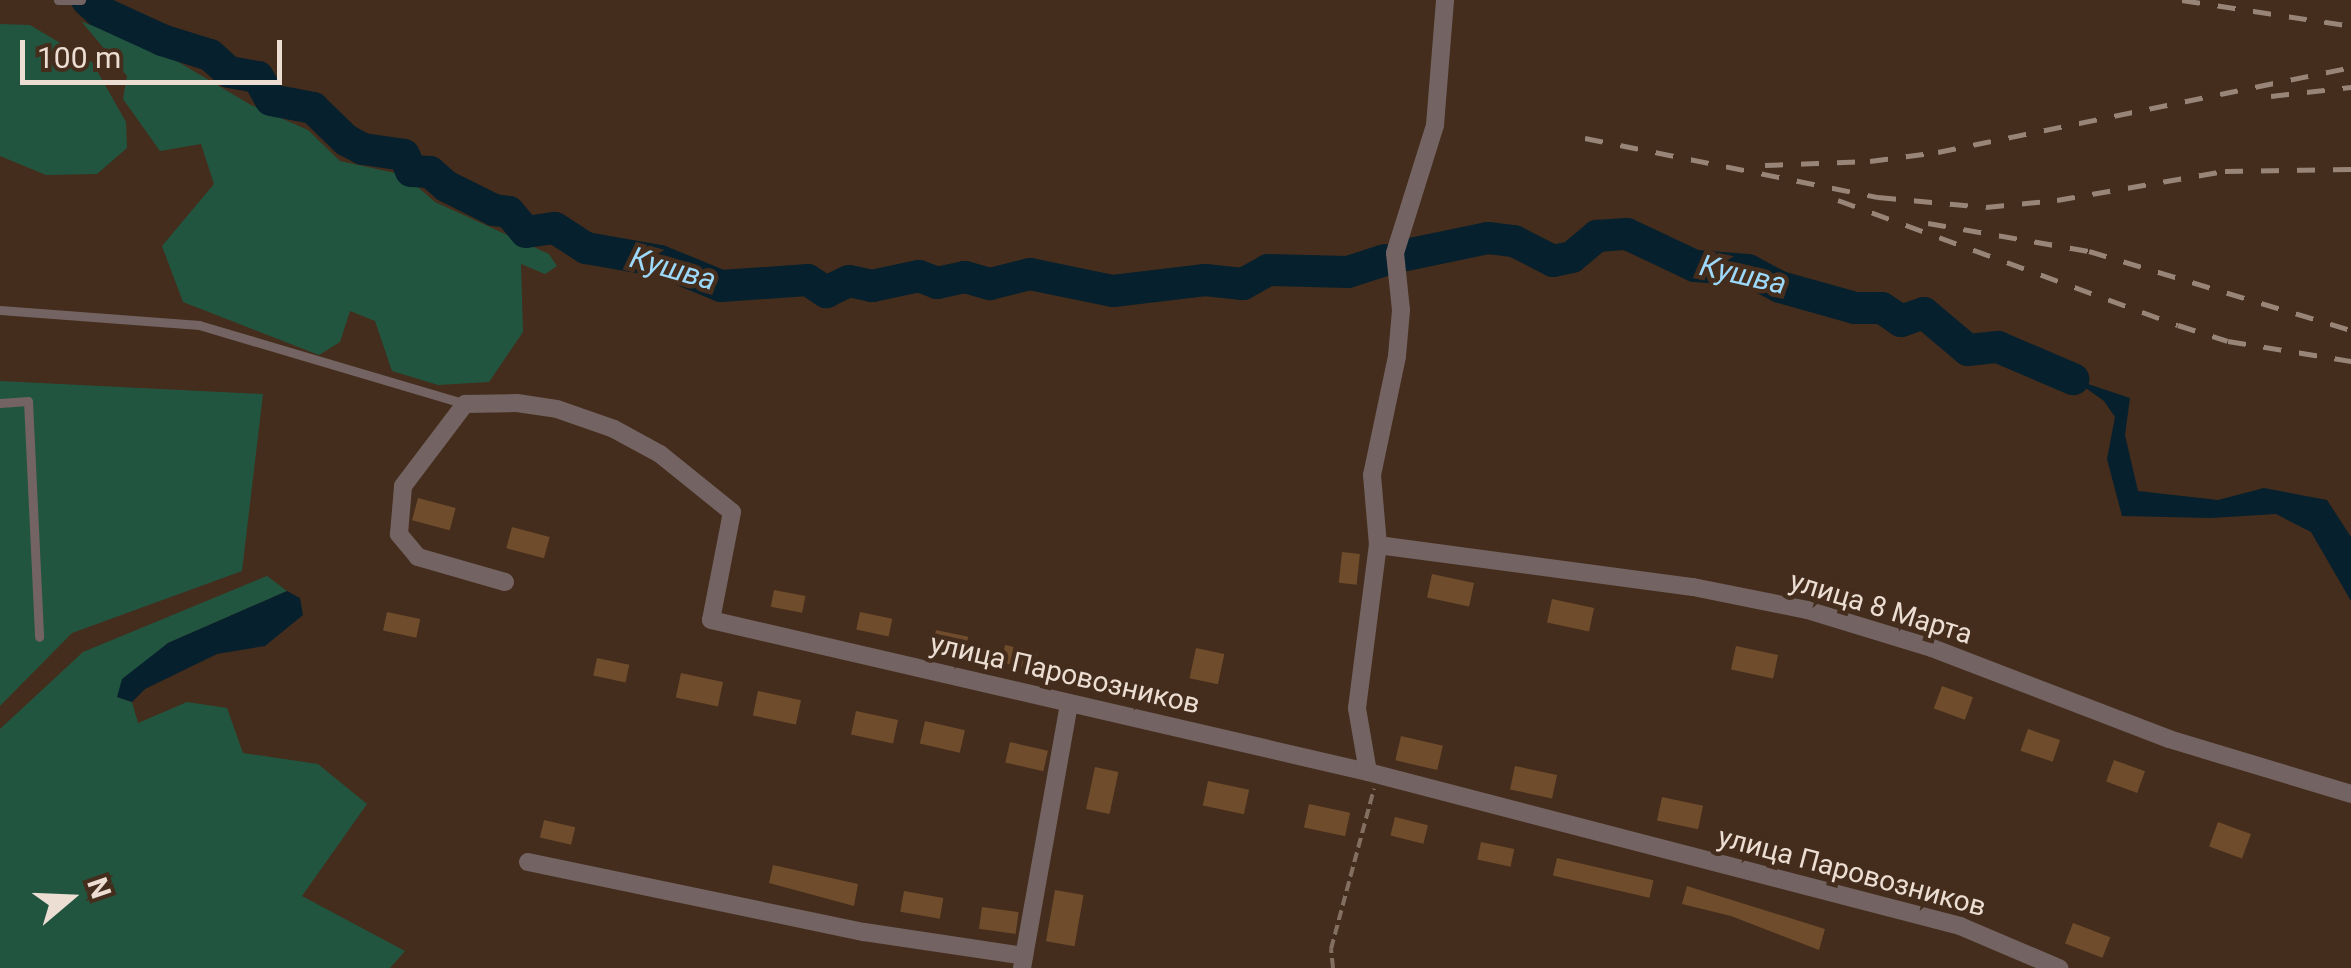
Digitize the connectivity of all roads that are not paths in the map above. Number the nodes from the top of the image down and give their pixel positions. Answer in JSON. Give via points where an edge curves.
{"nodes":[{"id":1,"x":58,"y":0,"type":"edge"},
{"id":2,"x":1446,"y":0,"type":"edge"},
{"id":3,"x":76,"y":1,"type":"edge"},
{"id":4,"x":0,"y":310,"type":"edge"},
{"id":5,"x":0,"y":403,"type":"edge"},
{"id":6,"x":464,"y":404,"type":"junction"},
{"id":7,"x":1378,"y":545,"type":"junction"},
{"id":8,"x":505,"y":582,"type":"dead end"},
{"id":9,"x":39,"y":637,"type":"dead end"},
{"id":10,"x":1069,"y":704,"type":"junction"},
{"id":11,"x":1373,"y":774,"type":"junction"},
{"id":12,"x":2351,"y":794,"type":"edge"},
{"id":13,"x":528,"y":862,"type":"dead end"},
{"id":14,"x":1023,"y":962,"type":"edge"},
{"id":15,"x":2059,"y":968,"type":"edge"}],
"edges":[{"from":1,"to":3,"type":"lane"},
{"from":2,"to":7,"type":"street","via":[[1435,125],[1395,253],[1397,356],[1372,475]]},
{"from":4,"to":6,"type":"lane","via":[[198,325]]},
{"from":5,"to":9,"type":"lane","via":[[28,401]]},
{"from":6,"to":8,"type":"street","via":[[402,486],[399,534],[418,557]]},
{"from":6,"to":10,"type":"street","name":"улица Паровозников","via":[[558,409],[614,429],[660,454],[732,512],[711,620]]},
{"from":7,"to":11,"type":"street","via":[[1356,708]]},
{"from":7,"to":12,"type":"street","name":"улица 8 Марта","via":[[1693,587],[1806,610],[1932,648],[2169,740]]},
{"from":10,"to":11,"type":"street","name":"улица Паровозников"},
{"from":10,"to":14,"type":"street"},
{"from":11,"to":15,"type":"street","name":"улица Паровозников","via":[[1960,926]]},
{"from":13,"to":14,"type":"street"}]}
